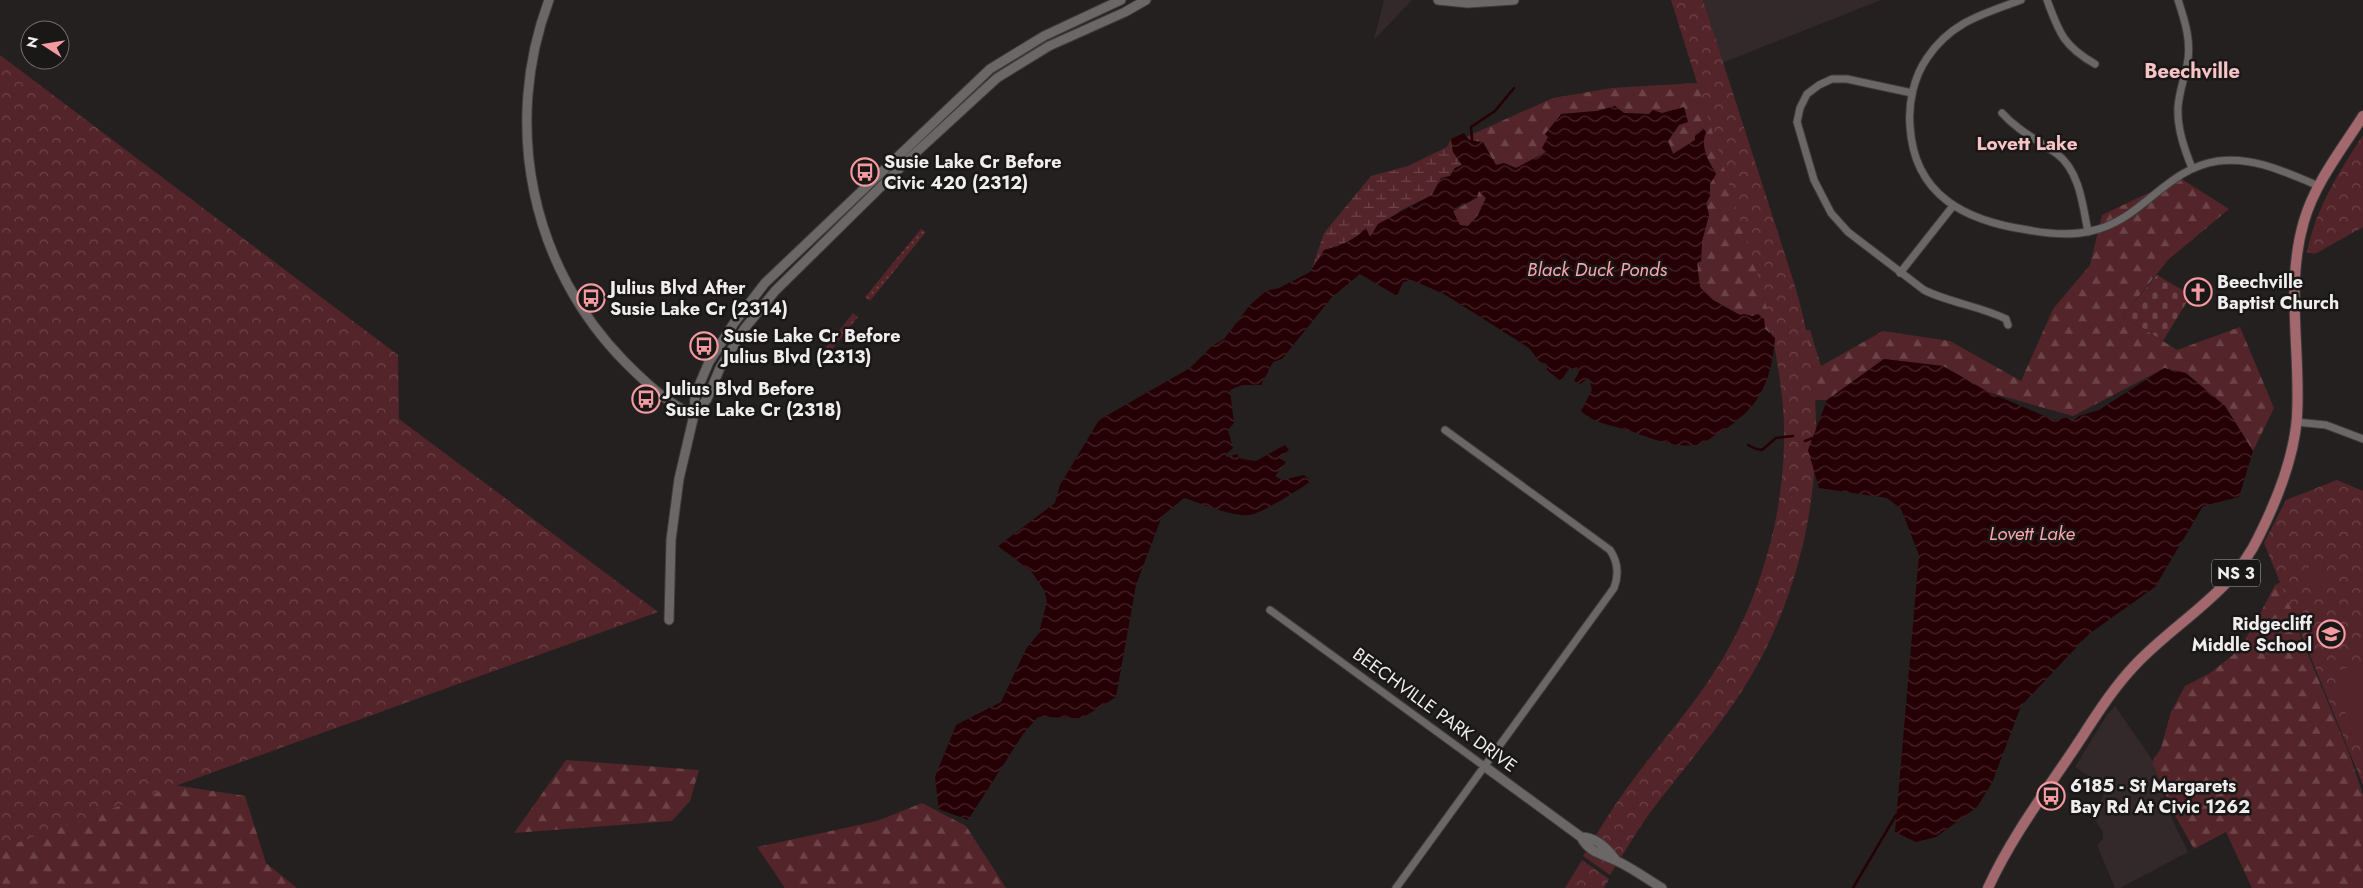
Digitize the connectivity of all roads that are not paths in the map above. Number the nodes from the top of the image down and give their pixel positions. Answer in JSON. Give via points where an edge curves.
{"nodes":[{"id":1,"x":549,"y":0,"type":"edge"},
{"id":2,"x":1121,"y":0,"type":"edge"},
{"id":3,"x":1146,"y":0,"type":"edge"},
{"id":4,"x":1438,"y":0,"type":"edge"},
{"id":5,"x":1514,"y":0,"type":"edge"},
{"id":6,"x":2021,"y":0,"type":"edge"},
{"id":7,"x":2047,"y":0,"type":"edge"},
{"id":8,"x":2178,"y":0,"type":"edge"},
{"id":9,"x":2094,"y":64,"type":"dead end"},
{"id":10,"x":1912,"y":93,"type":"junction"},
{"id":11,"x":2002,"y":113,"type":"dead end"},
{"id":12,"x":2363,"y":116,"type":"edge"},
{"id":13,"x":2192,"y":168,"type":"junction"},
{"id":14,"x":2319,"y":186,"type":"junction"},
{"id":15,"x":1953,"y":206,"type":"junction"},
{"id":16,"x":2088,"y":232,"type":"junction"},
{"id":17,"x":1900,"y":273,"type":"junction"},
{"id":18,"x":2008,"y":325,"type":"dead end"},
{"id":19,"x":694,"y":415,"type":"junction"},
{"id":20,"x":2296,"y":422,"type":"junction"},
{"id":21,"x":1445,"y":430,"type":"dead end"},
{"id":22,"x":2363,"y":439,"type":"edge"},
{"id":23,"x":1270,"y":610,"type":"dead end"},
{"id":24,"x":669,"y":620,"type":"dead end"},
{"id":25,"x":1484,"y":766,"type":"junction"},
{"id":26,"x":1396,"y":888,"type":"edge"},
{"id":27,"x":1662,"y":888,"type":"edge"},
{"id":28,"x":1988,"y":888,"type":"edge"}],
"edges":[{"from":1,"to":19,"type":"street","via":[[531,64],[526,121],[531,178],[545,234],[569,287],[601,335],[651,386]]},
{"from":2,"to":19,"type":"street","via":[[1044,36],[990,69],[765,283],[709,362],[695,395]]},
{"from":3,"to":19,"type":"street","via":[[1049,46],[997,78],[968,104],[775,291],[746,328],[720,368],[707,399]]},
{"from":4,"to":5,"type":"street","via":[[1468,4]]},
{"from":6,"to":10,"type":"street","via":[[1964,23],[1941,39],[1924,63]]},
{"from":7,"to":9,"type":"street","via":[[2064,40]]},
{"from":8,"to":13,"type":"street","via":[[2186,25],[2188,49],[2178,106],[2179,121]]},
{"from":10,"to":15,"type":"street","via":[[1909,120],[1916,156],[1930,183]]},
{"from":10,"to":17,"type":"street","via":[[1847,79],[1832,79],[1811,91],[1802,103],[1798,117],[1803,146],[1826,206],[1848,232]]},
{"from":11,"to":16,"type":"street","via":[[2014,127],[2058,155],[2071,170]]},
{"from":12,"to":14,"type":"main road","number":"NS 3"},
{"from":13,"to":14,"type":"street","via":[[2217,161],[2248,161]]},
{"from":13,"to":16,"type":"street","via":[[2171,179],[2118,222]]},
{"from":14,"to":20,"type":"main road","number":"NS 3","via":[[2304,221],[2296,258]]},
{"from":15,"to":16,"type":"street","via":[[1974,218],[2007,227],[2059,235]]},
{"from":15,"to":17,"type":"street"},
{"from":17,"to":18,"type":"street","via":[[1936,297],[1991,312],[2006,319]]},
{"from":19,"to":24,"type":"street","via":[[679,478],[671,540]]},
{"from":20,"to":22,"type":"street","via":[[2326,425]]},
{"from":20,"to":28,"type":"main road","number":"NS 3","via":[[2293,447],[2284,474],[2260,536],[2244,561],[2219,591],[2123,678],[2024,822]]},
{"from":21,"to":25,"type":"street","via":[[1610,550],[1617,568],[1614,588]]},
{"from":23,"to":25,"type":"street","name":"BEECHVILLE PARK DRIVE"},
{"from":25,"to":26,"type":"street"},
{"from":25,"to":27,"type":"street","name":"BEECHVILLE PARK DRIVE","via":[[1581,837],[1585,845]]}]}
